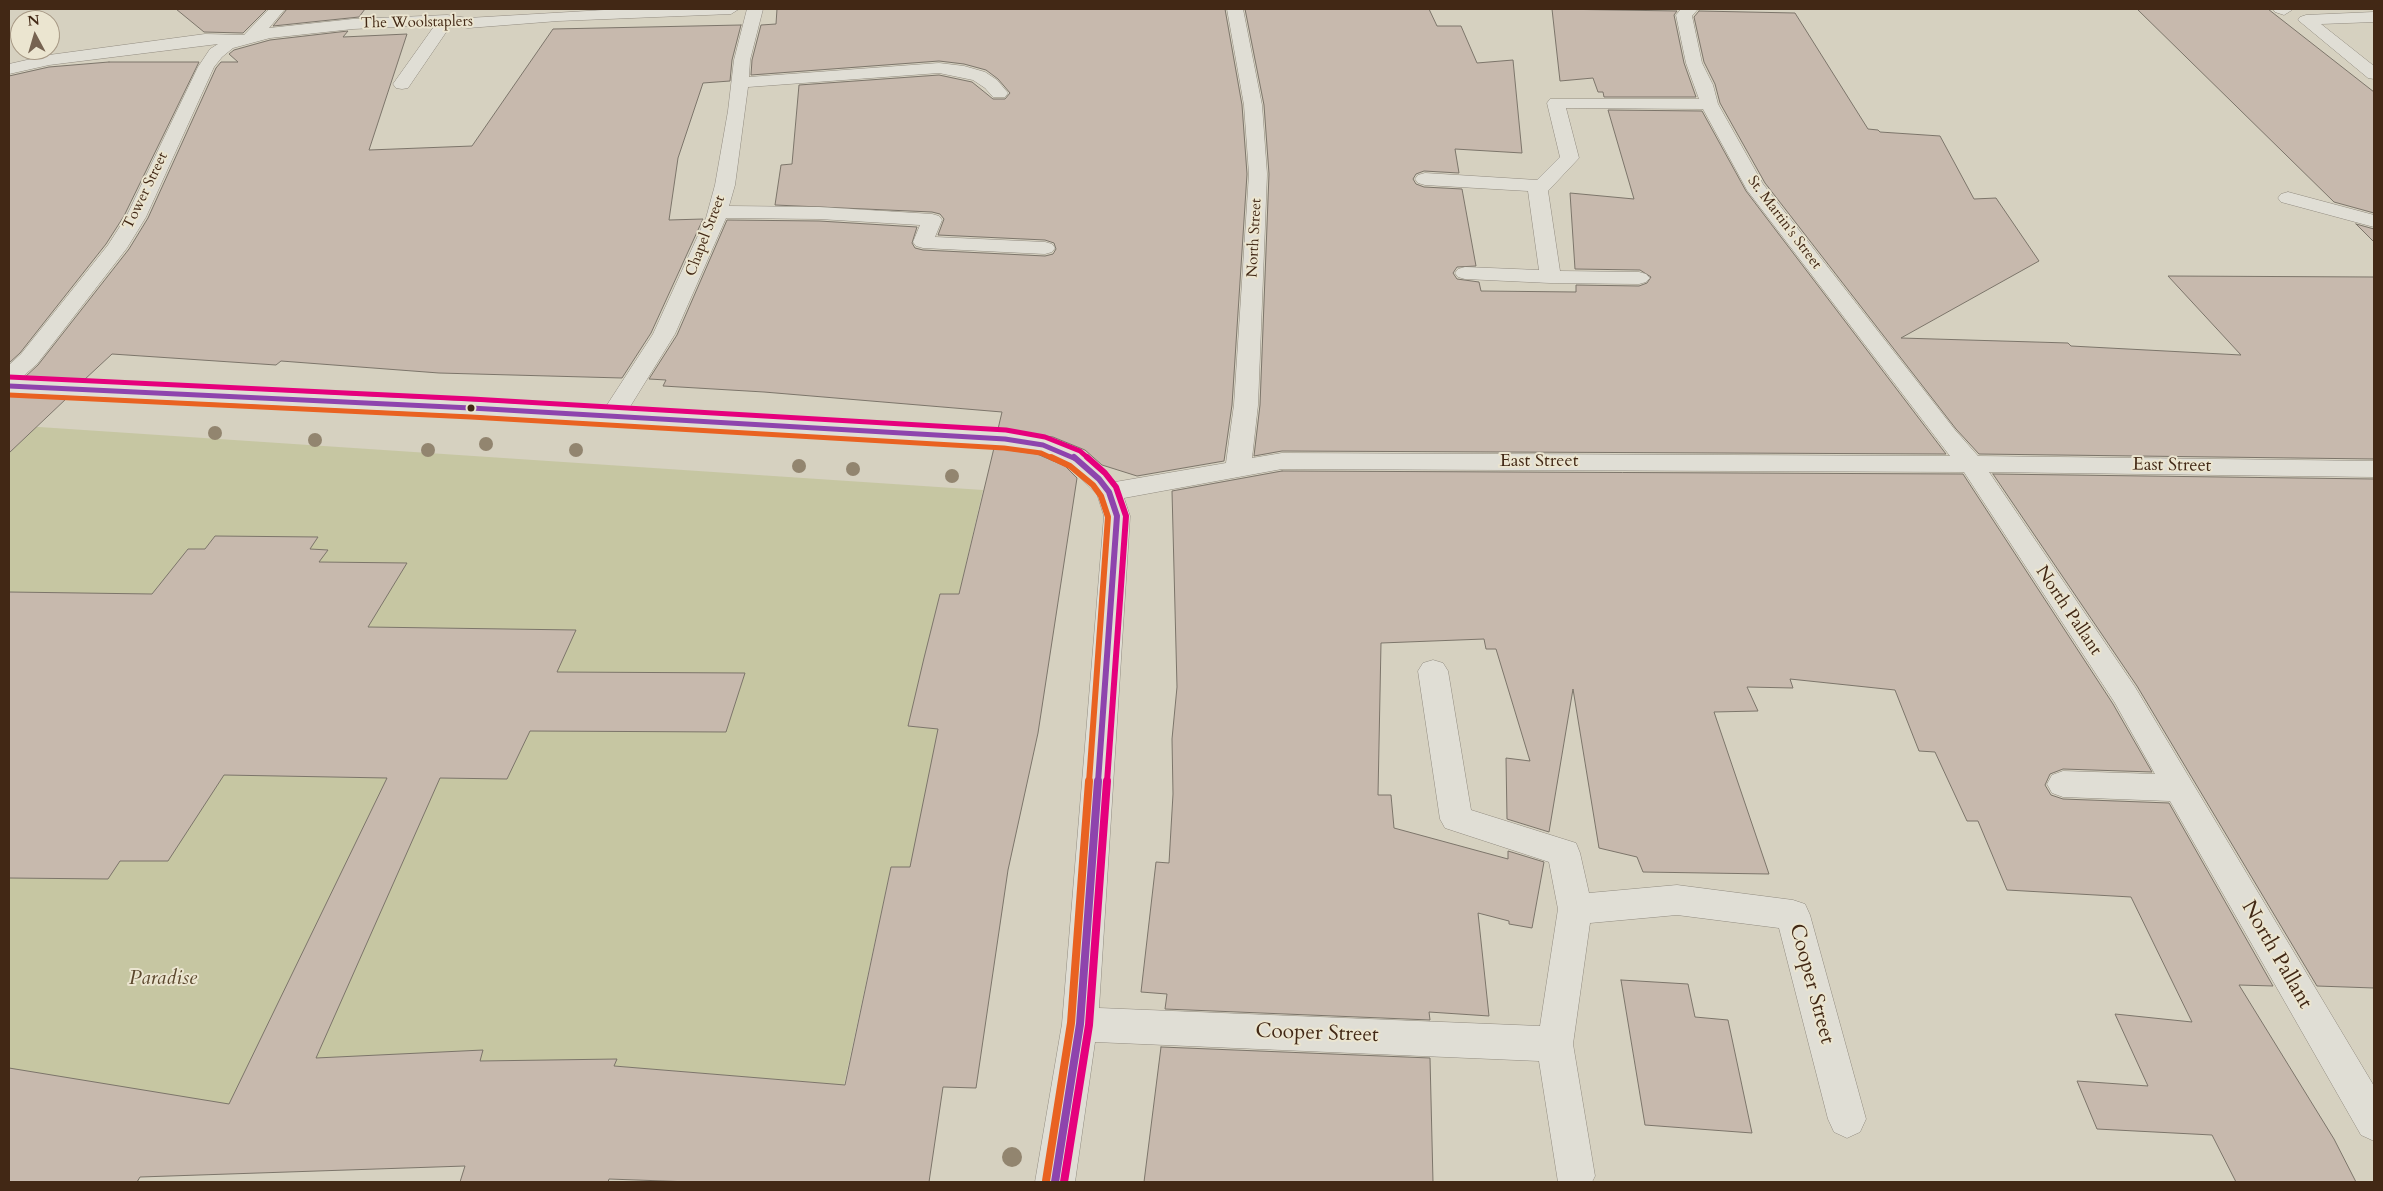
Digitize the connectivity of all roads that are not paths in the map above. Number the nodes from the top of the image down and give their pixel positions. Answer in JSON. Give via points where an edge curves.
{"nodes":[{"id":1,"x":277,"y":9,"type":"edge"},
{"id":2,"x":731,"y":9,"type":"edge"},
{"id":3,"x":755,"y":9,"type":"edge"},
{"id":4,"x":1235,"y":9,"type":"edge"},
{"id":5,"x":1690,"y":9,"type":"edge"},
{"id":6,"x":559,"y":12,"type":"edge"},
{"id":7,"x":2374,"y":17,"type":"edge"},
{"id":8,"x":447,"y":20,"type":"junction"},
{"id":9,"x":248,"y":38,"type":"junction"},
{"id":10,"x":9,"y":69,"type":"edge"},
{"id":11,"x":2374,"y":74,"type":"edge"},
{"id":12,"x":739,"y":83,"type":"junction"},
{"id":13,"x":402,"y":84,"type":"dead end"},
{"id":14,"x":998,"y":93,"type":"dead end"},
{"id":15,"x":1709,"y":104,"type":"junction"},
{"id":16,"x":1425,"y":179,"type":"dead end"},
{"id":17,"x":1540,"y":186,"type":"junction"},
{"id":18,"x":2288,"y":198,"type":"dead end"},
{"id":19,"x":717,"y":212,"type":"junction"},
{"id":20,"x":2374,"y":221,"type":"edge"},
{"id":21,"x":1045,"y":248,"type":"dead end"},
{"id":22,"x":1465,"y":273,"type":"dead end"},
{"id":23,"x":1550,"y":277,"type":"junction"},
{"id":24,"x":1639,"y":278,"type":"dead end"},
{"id":25,"x":9,"y":377,"type":"edge"},
{"id":26,"x":9,"y":386,"type":"edge"},
{"id":27,"x":612,"y":416,"type":"junction"},
{"id":28,"x":1970,"y":464,"type":"junction"},
{"id":29,"x":1238,"y":469,"type":"junction"},
{"id":30,"x":2374,"y":469,"type":"edge"},
{"id":31,"x":1109,"y":492,"type":"junction"},
{"id":32,"x":1433,"y":671,"type":"dead end"},
{"id":33,"x":2062,"y":784,"type":"dead end"},
{"id":34,"x":2178,"y":788,"type":"junction"},
{"id":35,"x":1575,"y":909,"type":"junction"},
{"id":36,"x":1080,"y":1024,"type":"junction"},
{"id":37,"x":1555,"y":1044,"type":"junction"},
{"id":38,"x":1847,"y":1119,"type":"dead end"},
{"id":39,"x":2374,"y":1122,"type":"edge"},
{"id":40,"x":1575,"y":1176,"type":"dead end"},
{"id":41,"x":1055,"y":1182,"type":"edge"}],
"edges":[{"from":1,"to":9,"type":"street","name":"Tower Street"},
{"from":2,"to":6,"type":"street","name":"The Woolstaplers"},
{"from":3,"to":12,"type":"street","name":"Chapel Street"},
{"from":4,"to":29,"type":"street","name":"North Street","via":[[1253,105],[1258,174],[1246,405]]},
{"from":5,"to":15,"type":"street","name":"St. Martin's Street","via":[[1684,15],[1690,48]]},
{"from":6,"to":8,"type":"street","name":"The Woolstaplers","via":[[468,23]]},
{"from":7,"to":11,"type":"street","via":[[2306,20]]},
{"from":8,"to":9,"type":"street","name":"The Woolstaplers","via":[[303,28]]},
{"from":8,"to":13,"type":"street"},
{"from":9,"to":10,"type":"street","via":[[161,41]]},
{"from":9,"to":25,"type":"street","name":"Tower Street","via":[[220,49],[206,67],[136,216],[107,262],[29,359]]},
{"from":12,"to":14,"type":"street","via":[[939,68],[979,76]]},
{"from":12,"to":19,"type":"street","name":"Chapel Street","via":[[725,184]]},
{"from":15,"to":17,"type":"street","via":[[1556,102],[1570,158]]},
{"from":15,"to":28,"type":"street","name":"St. Martin's Street","via":[[1754,186]]},
{"from":16,"to":17,"type":"street"},
{"from":17,"to":23,"type":"street"},
{"from":18,"to":20,"type":"street"},
{"from":19,"to":21,"type":"street","via":[[819,213],[932,220],[922,242]]},
{"from":19,"to":27,"type":"street","name":"Chapel Street","via":[[704,249],[664,334]]},
{"from":22,"to":23,"type":"street"},
{"from":23,"to":24,"type":"street"},
{"from":26,"to":27,"type":"street"},
{"from":27,"to":31,"type":"street","via":[[1023,442],[1075,458]]},
{"from":28,"to":29,"type":"street","name":"East Street","via":[[1282,461]]},
{"from":28,"to":30,"type":"street","name":"East Street"},
{"from":28,"to":34,"type":"street","name":"North Pallant","via":[[2125,695]]},
{"from":29,"to":31,"type":"street","name":"East Street"},
{"from":31,"to":36,"type":"street","via":[[1117,516]]},
{"from":32,"to":35,"type":"street","via":[[1456,819],[1564,853]]},
{"from":33,"to":34,"type":"street"},
{"from":34,"to":39,"type":"street","name":"North Pallant"},
{"from":35,"to":37,"type":"street"},
{"from":35,"to":38,"type":"street","name":"Cooper Street","via":[[1677,900],[1793,915]]},
{"from":36,"to":37,"type":"street","name":"Cooper Street"},
{"from":36,"to":41,"type":"street"},
{"from":37,"to":40,"type":"street"}]}
